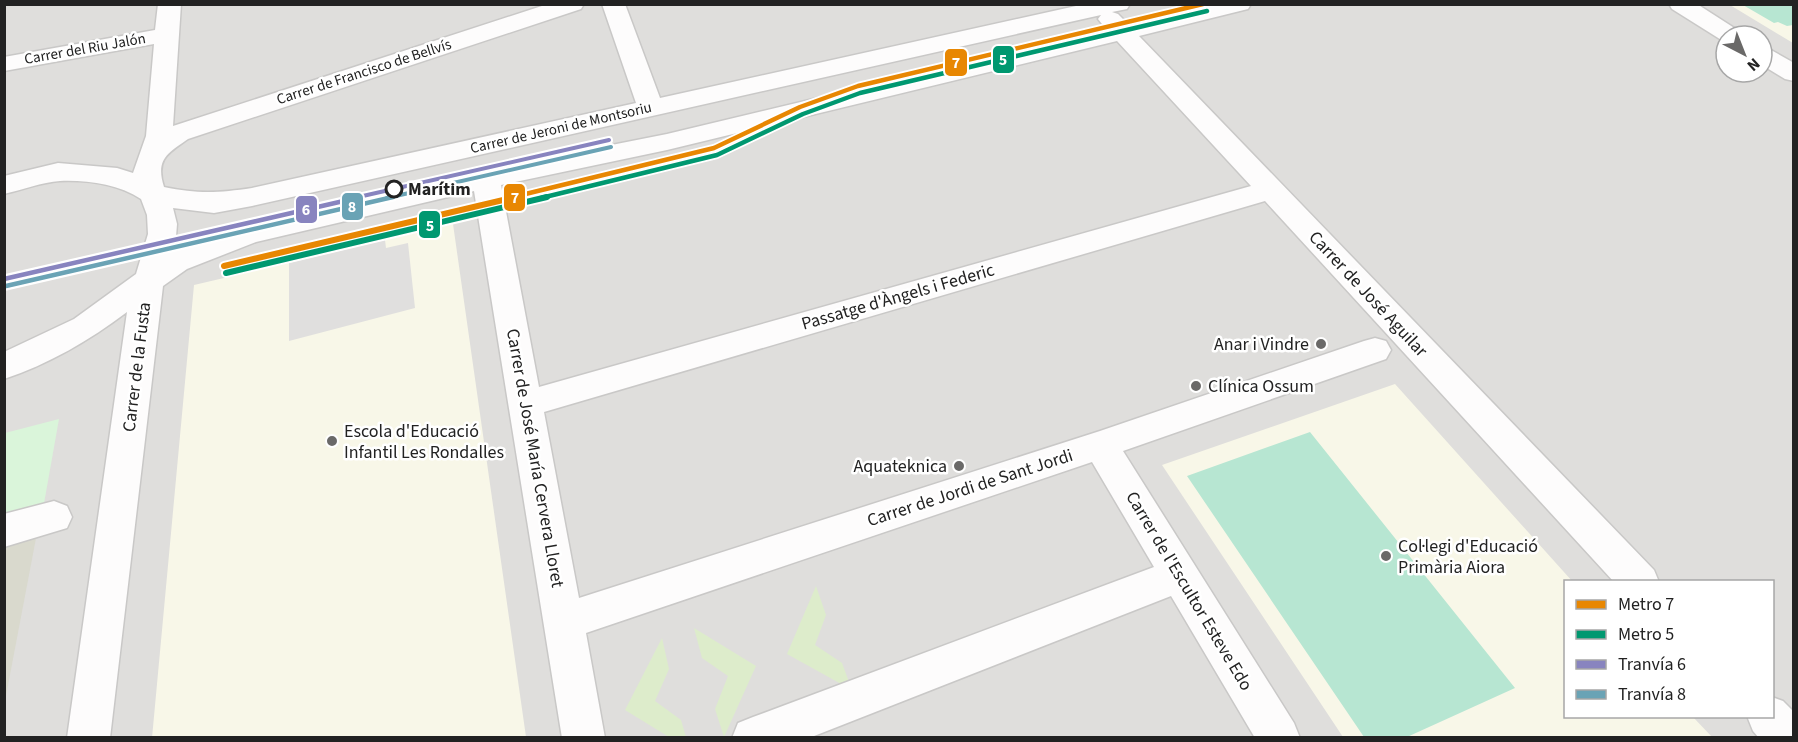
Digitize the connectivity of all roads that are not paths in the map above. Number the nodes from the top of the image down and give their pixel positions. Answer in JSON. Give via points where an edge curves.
{"nodes":[{"id":1,"x":170,"y":4,"type":"edge"},
{"id":2,"x":573,"y":4,"type":"edge"},
{"id":3,"x":613,"y":4,"type":"edge"},
{"id":4,"x":1240,"y":4,"type":"edge"},
{"id":5,"x":1680,"y":4,"type":"edge"},
{"id":6,"x":1110,"y":12,"type":"edge"},
{"id":7,"x":1714,"y":25,"type":"edge"},
{"id":8,"x":166,"y":35,"type":"junction"},
{"id":9,"x":1774,"y":62,"type":"edge"},
{"id":10,"x":4,"y":64,"type":"edge"},
{"id":11,"x":1794,"y":74,"type":"edge"},
{"id":12,"x":651,"y":108,"type":"junction"},
{"id":13,"x":158,"y":147,"type":"junction"},
{"id":14,"x":486,"y":179,"type":"junction"},
{"id":15,"x":4,"y":185,"type":"edge"},
{"id":16,"x":1270,"y":190,"type":"junction"},
{"id":17,"x":155,"y":195,"type":"junction"},
{"id":18,"x":149,"y":280,"type":"junction"},
{"id":19,"x":1375,"y":350,"type":"dead end"},
{"id":20,"x":4,"y":366,"type":"edge"},
{"id":21,"x":525,"y":404,"type":"junction"},
{"id":22,"x":1100,"y":445,"type":"junction"},
{"id":23,"x":54,"y":517,"type":"dead end"},
{"id":24,"x":4,"y":531,"type":"edge"},
{"id":25,"x":1179,"y":575,"type":"junction"},
{"id":26,"x":1638,"y":580,"type":"edge"},
{"id":27,"x":564,"y":622,"type":"junction"},
{"id":28,"x":1769,"y":718,"type":"edge"},
{"id":29,"x":88,"y":738,"type":"edge"},
{"id":30,"x":584,"y":738,"type":"edge"},
{"id":31,"x":753,"y":738,"type":"edge"},
{"id":32,"x":1279,"y":738,"type":"edge"},
{"id":33,"x":1788,"y":738,"type":"edge"}],
"edges":[{"from":1,"to":8,"type":"street","name":"Carrer de la Fusta"},
{"from":2,"to":13,"type":"street","name":"Carrer de Francisco de Bellvís","via":[[202,125]]},
{"from":3,"to":12,"type":"street"},
{"from":4,"to":6,"type":"street","name":"Carrer de Jeroni de Montsoriu"},
{"from":5,"to":7,"type":"street"},
{"from":6,"to":12,"type":"street","name":"Carrer de Jeroni de Montsoriu"},
{"from":6,"to":14,"type":"street","name":"Carrer de Jeroni de Montsoriu","via":[[667,142]]},
{"from":6,"to":16,"type":"street","name":"Carrer de José Aguilar"},
{"from":8,"to":10,"type":"street","name":"Carrer del Riu Jalón"},
{"from":8,"to":13,"type":"street","name":"Carrer de la Fusta"},
{"from":9,"to":11,"type":"street"},
{"from":12,"to":17,"type":"street","name":"Carrer de Jeroni de Montsoriu","via":[[214,204]]},
{"from":13,"to":17,"type":"street","name":"Carrer de la Fusta","via":[[147,159],[147,176]]},
{"from":14,"to":18,"type":"street","name":"Carrer de Jeroni de Montsoriu","via":[[250,233],[176,261]]},
{"from":14,"to":21,"type":"street","name":"Carrer de José María Cervera Lloret"},
{"from":15,"to":17,"type":"street","name":"Carrer de Jeroni de Montsoriu","via":[[58,172],[117,177]]},
{"from":16,"to":21,"type":"street","name":"Passatge d'Àngels i Federic"},
{"from":16,"to":26,"type":"street","name":"Carrer de José Aguilar"},
{"from":17,"to":18,"type":"street","name":"Carrer de la Fusta","via":[[163,214],[163,236]]},
{"from":18,"to":20,"type":"street","name":"Carrer de Jeroni de Montsoriu","via":[[85,327]]},
{"from":18,"to":29,"type":"street","name":"Carrer de la Fusta"},
{"from":19,"to":22,"type":"street","name":"Carrer de Jordi de Sant Jordi"},
{"from":21,"to":27,"type":"street","name":"Carrer de José María Cervera Lloret"},
{"from":22,"to":25,"type":"street","name":"Carrer de l'Escultor Esteve Edo"},
{"from":22,"to":27,"type":"street","name":"Carrer de Jordi de Sant Jordi"},
{"from":23,"to":24,"type":"street"},
{"from":25,"to":31,"type":"street"},
{"from":25,"to":32,"type":"street","name":"Carrer de l'Escultor Esteve Edo"},
{"from":27,"to":30,"type":"street","name":"Carrer de José María Cervera Lloret"},
{"from":28,"to":33,"type":"street"}]}
